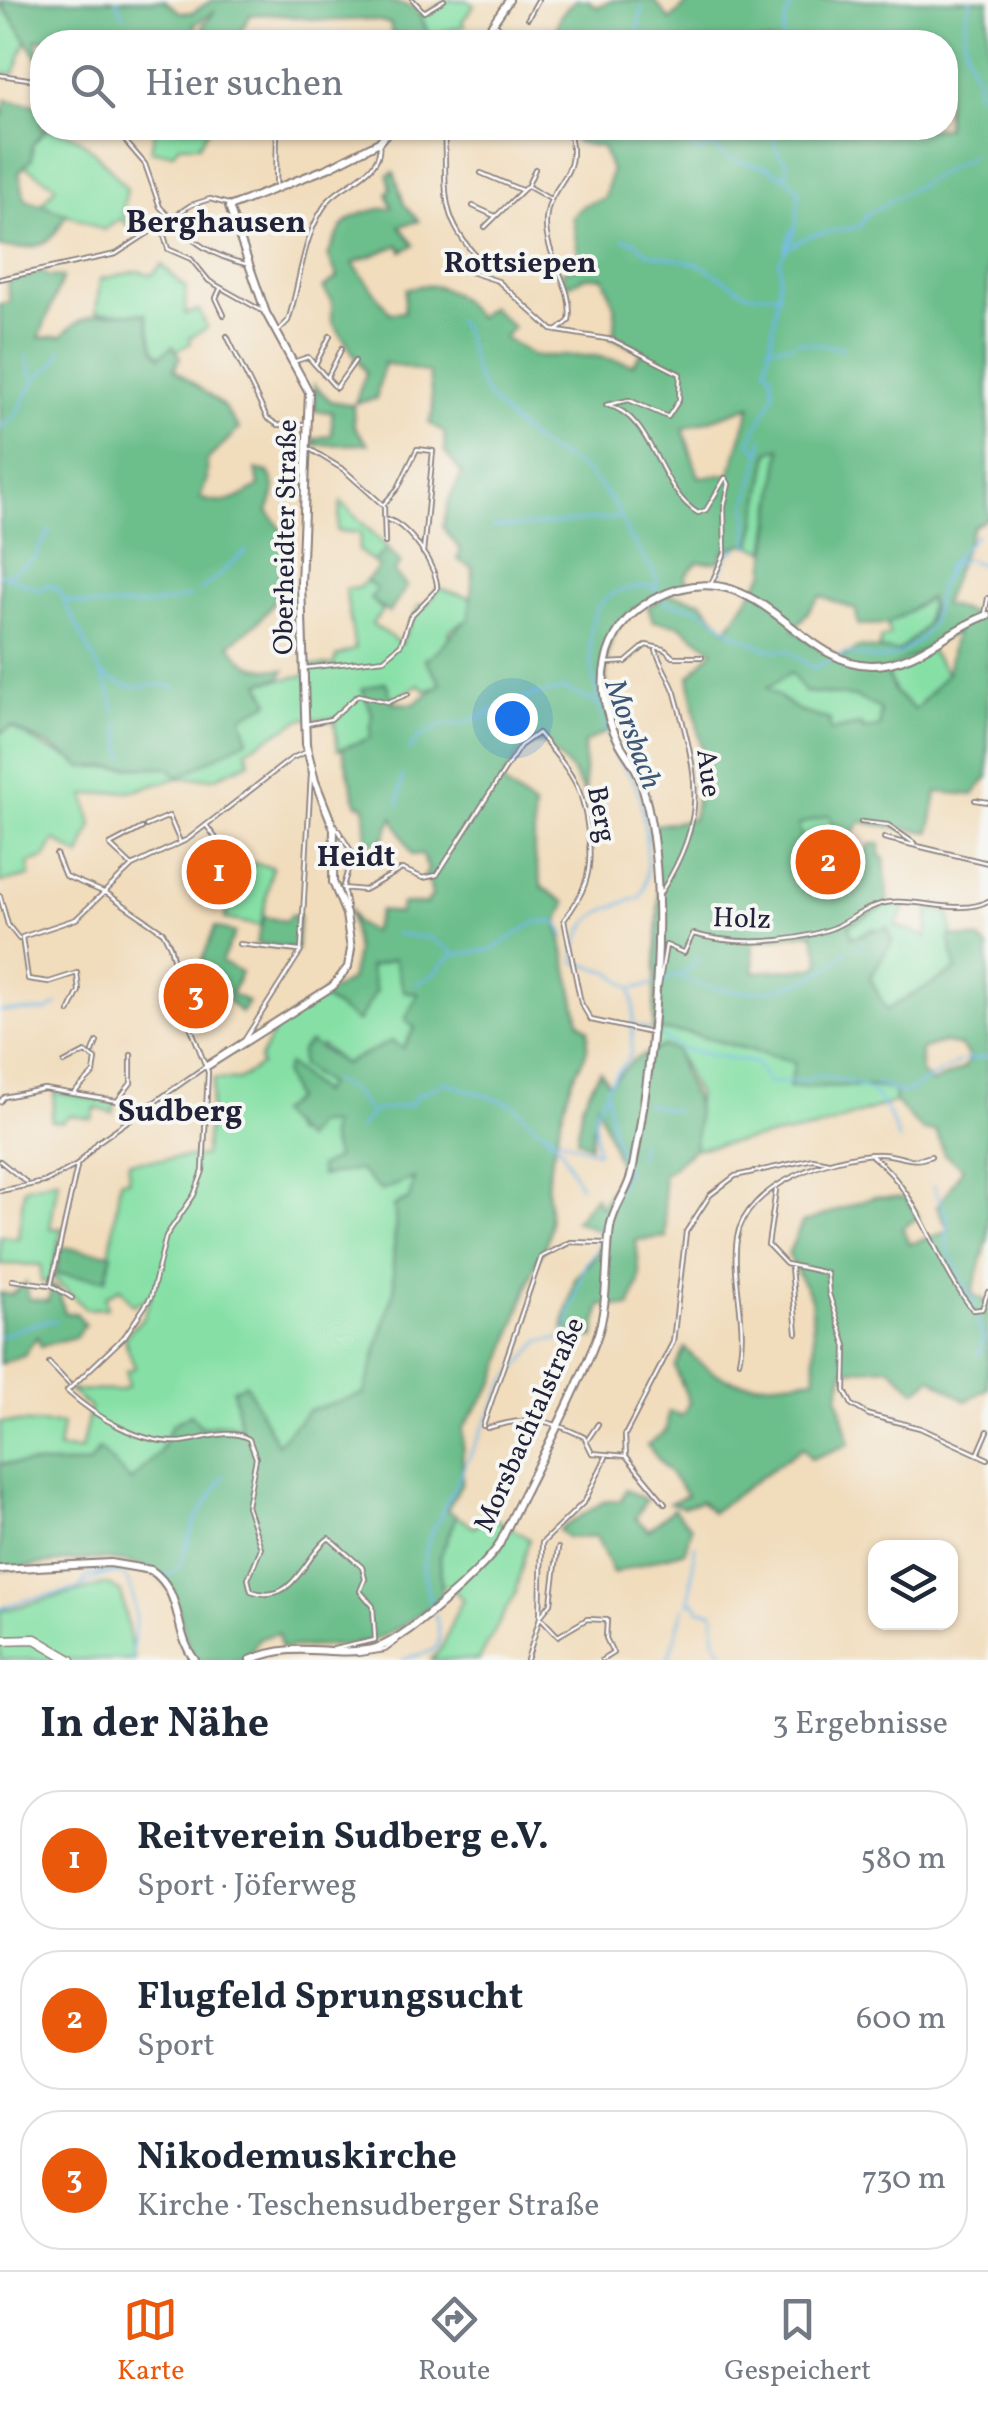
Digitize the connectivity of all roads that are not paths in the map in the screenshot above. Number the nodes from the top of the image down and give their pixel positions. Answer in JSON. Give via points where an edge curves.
{"nodes":[{"id":1,"x":413,"y":0,"type":"edge"},
{"id":2,"x":444,"y":0,"type":"edge"},
{"id":3,"x":509,"y":0,"type":"edge"},
{"id":4,"x":538,"y":0,"type":"edge"},
{"id":5,"x":528,"y":18,"type":"dead end"},
{"id":6,"x":494,"y":23,"type":"junction"},
{"id":7,"x":489,"y":30,"type":"edge"},
{"id":8,"x":501,"y":30,"type":"edge"},
{"id":9,"x":0,"y":76,"type":"edge"},
{"id":10,"x":30,"y":80,"type":"edge"},
{"id":11,"x":124,"y":140,"type":"edge"},
{"id":12,"x":276,"y":140,"type":"edge"},
{"id":13,"x":445,"y":140,"type":"edge"},
{"id":14,"x":570,"y":140,"type":"edge"},
{"id":15,"x":379,"y":142,"type":"joint"},
{"id":16,"x":535,"y":169,"type":"dead end"},
{"id":17,"x":481,"y":173,"type":"dead end"},
{"id":18,"x":527,"y":186,"type":"junction"},
{"id":19,"x":276,"y":190,"type":"junction"},
{"id":20,"x":522,"y":191,"type":"junction"},
{"id":21,"x":551,"y":200,"type":"junction"},
{"id":22,"x":230,"y":205,"type":"junction"},
{"id":23,"x":473,"y":206,"type":"dead end"},
{"id":24,"x":170,"y":215,"type":"junction"},
{"id":25,"x":496,"y":216,"type":"junction"},
{"id":26,"x":161,"y":224,"type":"junction"},
{"id":27,"x":485,"y":227,"type":"dead end"},
{"id":28,"x":249,"y":264,"type":"junction"},
{"id":29,"x":461,"y":269,"type":"dead end"},
{"id":30,"x":484,"y":274,"type":"junction"},
{"id":31,"x":0,"y":279,"type":"edge"},
{"id":32,"x":220,"y":288,"type":"junction"},
{"id":33,"x":266,"y":313,"type":"junction"},
{"id":34,"x":224,"y":315,"type":"dead end"},
{"id":35,"x":556,"y":331,"type":"junction"},
{"id":36,"x":276,"y":332,"type":"junction"},
{"id":37,"x":227,"y":336,"type":"dead end"},
{"id":38,"x":330,"y":336,"type":"dead end"},
{"id":39,"x":342,"y":348,"type":"dead end"},
{"id":40,"x":355,"y":361,"type":"dead end"},
{"id":41,"x":295,"y":362,"type":"junction"},
{"id":42,"x":315,"y":365,"type":"junction"},
{"id":43,"x":327,"y":378,"type":"junction"},
{"id":44,"x":310,"y":424,"type":"junction"},
{"id":45,"x":310,"y":448,"type":"junction"},
{"id":46,"x":383,"y":505,"type":"junction"},
{"id":47,"x":388,"y":520,"type":"junction"},
{"id":48,"x":385,"y":543,"type":"dead end"},
{"id":49,"x":423,"y":553,"type":"junction"},
{"id":50,"x":711,"y":586,"type":"junction"},
{"id":51,"x":988,"y":598,"type":"edge"},
{"id":52,"x":987,"y":615,"type":"edge"},
{"id":53,"x":656,"y":650,"type":"junction"},
{"id":54,"x":702,"y":658,"type":"dead end"},
{"id":55,"x":606,"y":663,"type":"junction"},
{"id":56,"x":304,"y":668,"type":"junction"},
{"id":57,"x":408,"y":694,"type":"dead end"},
{"id":58,"x":306,"y":724,"type":"junction"},
{"id":59,"x":308,"y":752,"type":"junction"},
{"id":60,"x":311,"y":768,"type":"junction"},
{"id":61,"x":975,"y":800,"type":"dead end"},
{"id":62,"x":988,"y":802,"type":"edge"},
{"id":63,"x":330,"y":817,"type":"junction"},
{"id":64,"x":861,"y":822,"type":"dead end"},
{"id":65,"x":206,"y":824,"type":"junction"},
{"id":66,"x":884,"y":838,"type":"dead end"},
{"id":67,"x":181,"y":843,"type":"junction"},
{"id":68,"x":915,"y":844,"type":"junction"},
{"id":69,"x":56,"y":854,"type":"dead end"},
{"id":70,"x":235,"y":854,"type":"dead end"},
{"id":71,"x":988,"y":863,"type":"edge"},
{"id":72,"x":132,"y":866,"type":"junction"},
{"id":73,"x":342,"y":888,"type":"junction"},
{"id":74,"x":108,"y":894,"type":"junction"},
{"id":75,"x":0,"y":896,"type":"edge"},
{"id":76,"x":658,"y":896,"type":"junction"},
{"id":77,"x":988,"y":902,"type":"edge"},
{"id":78,"x":346,"y":914,"type":"junction"},
{"id":79,"x":21,"y":940,"type":"junction"},
{"id":80,"x":240,"y":944,"type":"dead end"},
{"id":81,"x":300,"y":951,"type":"junction"},
{"id":82,"x":656,"y":989,"type":"junction"},
{"id":83,"x":69,"y":1012,"type":"dead end"},
{"id":84,"x":652,"y":1033,"type":"junction"},
{"id":85,"x":98,"y":1042,"type":"dead end"},
{"id":86,"x":244,"y":1042,"type":"junction"},
{"id":87,"x":93,"y":1054,"type":"junction"},
{"id":88,"x":131,"y":1055,"type":"dead end"},
{"id":89,"x":64,"y":1063,"type":"dead end"},
{"id":90,"x":207,"y":1066,"type":"junction"},
{"id":91,"x":74,"y":1094,"type":"junction"},
{"id":92,"x":117,"y":1101,"type":"junction"},
{"id":93,"x":0,"y":1102,"type":"edge"},
{"id":94,"x":149,"y":1106,"type":"junction"},
{"id":95,"x":871,"y":1155,"type":"junction"},
{"id":96,"x":931,"y":1156,"type":"dead end"},
{"id":97,"x":0,"y":1161,"type":"edge"},
{"id":98,"x":828,"y":1162,"type":"junction"},
{"id":99,"x":77,"y":1165,"type":"junction"},
{"id":100,"x":28,"y":1184,"type":"junction"},
{"id":101,"x":776,"y":1190,"type":"junction"},
{"id":102,"x":0,"y":1191,"type":"edge"},
{"id":103,"x":603,"y":1243,"type":"junction"},
{"id":104,"x":791,"y":1266,"type":"junction"},
{"id":105,"x":12,"y":1280,"type":"dead end"},
{"id":106,"x":51,"y":1285,"type":"junction"},
{"id":107,"x":988,"y":1292,"type":"edge"},
{"id":108,"x":72,"y":1298,"type":"dead end"},
{"id":109,"x":796,"y":1333,"type":"dead end"},
{"id":110,"x":739,"y":1361,"type":"dead end"},
{"id":111,"x":50,"y":1363,"type":"dead end"},
{"id":112,"x":68,"y":1386,"type":"junction"},
{"id":113,"x":598,"y":1424,"type":"dead end"},
{"id":114,"x":555,"y":1425,"type":"junction"},
{"id":115,"x":988,"y":1431,"type":"edge"},
{"id":116,"x":586,"y":1442,"type":"junction"},
{"id":117,"x":626,"y":1456,"type":"junction"},
{"id":118,"x":977,"y":1456,"type":"junction"},
{"id":119,"x":606,"y":1457,"type":"junction"},
{"id":120,"x":988,"y":1460,"type":"edge"},
{"id":121,"x":664,"y":1504,"type":"dead end"},
{"id":122,"x":558,"y":1548,"type":"dead end"},
{"id":123,"x":0,"y":1569,"type":"edge"},
{"id":124,"x":540,"y":1616,"type":"junction"},
{"id":125,"x":0,"y":1640,"type":"edge"},
{"id":126,"x":333,"y":1649,"type":"junction"},
{"id":127,"x":71,"y":1660,"type":"edge"},
{"id":128,"x":195,"y":1660,"type":"edge"},
{"id":129,"x":250,"y":1660,"type":"edge"},
{"id":130,"x":527,"y":1660,"type":"edge"},
{"id":131,"x":602,"y":1660,"type":"edge"}],
"edges":[{"from":1,"to":2,"type":"street","via":[[425,12]]},
{"from":3,"to":6,"type":"main road"},
{"from":4,"to":5,"type":"street"},
{"from":6,"to":7,"type":"main road"},
{"from":6,"to":8,"type":"street"},
{"from":9,"to":10,"type":"street"},
{"from":11,"to":24,"type":"street","via":[[145,164],[160,207]]},
{"from":12,"to":19,"type":"street"},
{"from":13,"to":30,"type":"street","via":[[445,207],[462,241],[485,265]]},
{"from":14,"to":21,"type":"street","via":[[573,164]]},
{"from":15,"to":19,"type":"main road"},
{"from":15,"to":36,"type":"street","via":[[373,166],[322,212],[307,243],[288,321]]},
{"from":16,"to":18,"type":"street"},
{"from":17,"to":20,"type":"street"},
{"from":18,"to":20,"type":"street"},
{"from":18,"to":21,"type":"street"},
{"from":19,"to":22,"type":"main road"},
{"from":20,"to":25,"type":"street"},
{"from":21,"to":35,"type":"street","via":[[546,238],[570,312]]},
{"from":22,"to":24,"type":"street","via":[[210,200]]},
{"from":22,"to":28,"type":"main road","name":"Oberheidter Straße"},
{"from":23,"to":25,"type":"street"},
{"from":24,"to":26,"type":"street"},
{"from":24,"to":28,"type":"street","via":[[184,235],[226,260]]},
{"from":25,"to":27,"type":"street"},
{"from":26,"to":31,"type":"street","via":[[124,252]]},
{"from":26,"to":32,"type":"street","via":[[168,249],[191,259]]},
{"from":28,"to":33,"type":"main road","name":"Oberheidter Straße"},
{"from":29,"to":30,"type":"street"},
{"from":30,"to":35,"type":"street"},
{"from":32,"to":33,"type":"street"},
{"from":32,"to":34,"type":"street","via":[[216,298]]},
{"from":33,"to":36,"type":"main road","name":"Oberheidter Straße"},
{"from":35,"to":50,"type":"street","via":[[613,340],[677,370],[679,400],[668,417],[630,400],[606,405],[629,414],[674,490],[698,513],[723,478],[729,480],[725,553]]},
{"from":36,"to":41,"type":"main road","name":"Oberheidter Straße"},
{"from":37,"to":44,"type":"street","via":[[267,418],[281,426]]},
{"from":38,"to":42,"type":"street"},
{"from":39,"to":43,"type":"street"},
{"from":40,"to":43,"type":"street","via":[[336,388]]},
{"from":41,"to":42,"type":"street","via":[[305,356]]},
{"from":41,"to":44,"type":"main road","name":"Oberheidter Straße","via":[[308,387]]},
{"from":42,"to":43,"type":"street"},
{"from":44,"to":45,"type":"main road","name":"Oberheidter Straße"},
{"from":45,"to":46,"type":"street"},
{"from":45,"to":56,"type":"main road","name":"Oberheidter Straße"},
{"from":46,"to":47,"type":"street"},
{"from":46,"to":49,"type":"street","via":[[417,449],[428,447],[435,457]]},
{"from":47,"to":48,"type":"street"},
{"from":47,"to":49,"type":"street","via":[[399,523]]},
{"from":49,"to":56,"type":"street","via":[[434,566],[437,589],[410,617],[394,652],[371,663]]},
{"from":50,"to":52,"type":"main road","via":[[752,598],[840,656],[865,665],[902,661]]},
{"from":50,"to":55,"type":"main road","via":[[662,595],[620,623]]},
{"from":51,"to":52,"type":"street"},
{"from":53,"to":54,"type":"street"},
{"from":53,"to":55,"type":"street","via":[[643,646],[632,659]]},
{"from":53,"to":76,"type":"street","name":"Aue","via":[[675,694],[696,800],[684,855]]},
{"from":55,"to":76,"type":"main road","name":"Morsbachtalstraße","via":[[614,729],[642,785]]},
{"from":56,"to":58,"type":"main road","name":"Oberheidter Straße"},
{"from":57,"to":58,"type":"street","via":[[388,702],[358,695],[331,719]]},
{"from":58,"to":59,"type":"main road","name":"Oberheidter Straße"},
{"from":59,"to":60,"type":"main road","name":"Oberheidter Straße"},
{"from":59,"to":65,"type":"street"},
{"from":60,"to":63,"type":"main road","name":"Oberheidter Straße"},
{"from":60,"to":81,"type":"street"},
{"from":61,"to":62,"type":"street"},
{"from":63,"to":73,"type":"street","via":[[353,854]]},
{"from":63,"to":78,"type":"main road","name":"Oberheidter Straße","via":[[333,882]]},
{"from":64,"to":68,"type":"street","via":[[888,825]]},
{"from":65,"to":67,"type":"street"},
{"from":65,"to":70,"type":"street","via":[[227,853]]},
{"from":66,"to":68,"type":"street"},
{"from":67,"to":72,"type":"street"},
{"from":67,"to":72,"type":"street","via":[[169,816],[110,845]]},
{"from":68,"to":71,"type":"street"},
{"from":69,"to":74,"type":"street","via":[[64,876]]},
{"from":72,"to":74,"type":"street"},
{"from":73,"to":78,"type":"street"},
{"from":73,"to":84,"type":"street","name":"Berg","via":[[364,890],[402,869],[423,878],[436,875],[520,746],[538,733],[580,785],[590,821],[588,882],[564,920],[581,1003],[591,1020]]},
{"from":74,"to":79,"type":"street","via":[[59,928]]},
{"from":74,"to":90,"type":"street","via":[[167,939]]},
{"from":75,"to":79,"type":"street","via":[[8,925]]},
{"from":76,"to":82,"type":"main road","name":"Morsbachtalstraße"},
{"from":77,"to":82,"type":"street","name":"Holz","via":[[971,909],[887,902],[826,930],[768,940],[693,934],[684,953],[666,945]]},
{"from":78,"to":86,"type":"main road","name":"Oberheidter Straße","via":[[351,949],[344,974]]},
{"from":79,"to":83,"type":"street","via":[[28,979],[45,982],[77,973],[79,991]]},
{"from":80,"to":81,"type":"street"},
{"from":81,"to":86,"type":"street"},
{"from":82,"to":84,"type":"main road","name":"Morsbachtalstraße"},
{"from":84,"to":103,"type":"main road","name":"Morsbachtalstraße","via":[[632,1172]]},
{"from":85,"to":87,"type":"street"},
{"from":86,"to":90,"type":"main road"},
{"from":87,"to":89,"type":"street"},
{"from":87,"to":91,"type":"street","via":[[94,1073]]},
{"from":88,"to":92,"type":"street","via":[[131,1083]]},
{"from":90,"to":94,"type":"street"},
{"from":90,"to":112,"type":"street","via":[[203,1171],[166,1236],[151,1297],[125,1336]]},
{"from":91,"to":92,"type":"street"},
{"from":91,"to":93,"type":"street","via":[[14,1094]]},
{"from":92,"to":94,"type":"street"},
{"from":94,"to":99,"type":"street"},
{"from":95,"to":96,"type":"street","via":[[912,1162]]},
{"from":95,"to":98,"type":"street"},
{"from":95,"to":107,"type":"street","via":[[921,1218],[942,1267],[973,1310],[982,1309]]},
{"from":97,"to":100,"type":"street"},
{"from":98,"to":101,"type":"street","via":[[798,1172]]},
{"from":98,"to":117,"type":"street","via":[[740,1174],[698,1211],[682,1242],[673,1342],[626,1430]]},
{"from":99,"to":100,"type":"street"},
{"from":99,"to":106,"type":"street"},
{"from":100,"to":102,"type":"street"},
{"from":101,"to":104,"type":"street","via":[[768,1244]]},
{"from":101,"to":110,"type":"street","via":[[749,1211],[737,1238]]},
{"from":103,"to":114,"type":"main road","name":"Morsbachtalstraße","via":[[598,1333]]},
{"from":103,"to":114,"type":"street","via":[[571,1242],[541,1256],[483,1426],[524,1417]]},
{"from":104,"to":109,"type":"street"},
{"from":104,"to":118,"type":"street","via":[[827,1273],[846,1346],[852,1405]]},
{"from":105,"to":106,"type":"street"},
{"from":106,"to":108,"type":"street"},
{"from":111,"to":112,"type":"street"},
{"from":112,"to":126,"type":"street","via":[[87,1407],[153,1439],[249,1438],[256,1458],[246,1506],[261,1548],[248,1579],[251,1591],[290,1586],[329,1538],[362,1567],[360,1591],[373,1606],[376,1640]]},
{"from":113,"to":116,"type":"street"},
{"from":114,"to":116,"type":"street"},
{"from":114,"to":126,"type":"main road","name":"Morsbachtalstraße","via":[[496,1550],[395,1638],[378,1648]]},
{"from":115,"to":118,"type":"street"},
{"from":116,"to":119,"type":"street","via":[[589,1451]]},
{"from":117,"to":119,"type":"street"},
{"from":117,"to":121,"type":"street"},
{"from":118,"to":120,"type":"street"},
{"from":119,"to":124,"type":"street","via":[[578,1509],[542,1543]]},
{"from":122,"to":124,"type":"street","via":[[552,1603]]},
{"from":123,"to":128,"type":"main road","via":[[110,1563],[151,1570],[173,1598]]},
{"from":124,"to":130,"type":"street"},
{"from":124,"to":131,"type":"street","via":[[558,1636],[587,1619],[607,1620],[613,1653]]},
{"from":125,"to":127,"type":"main road","via":[[35,1639]]},
{"from":126,"to":129,"type":"main road","name":"Morsbachtalstraße","via":[[292,1647]]}]}
